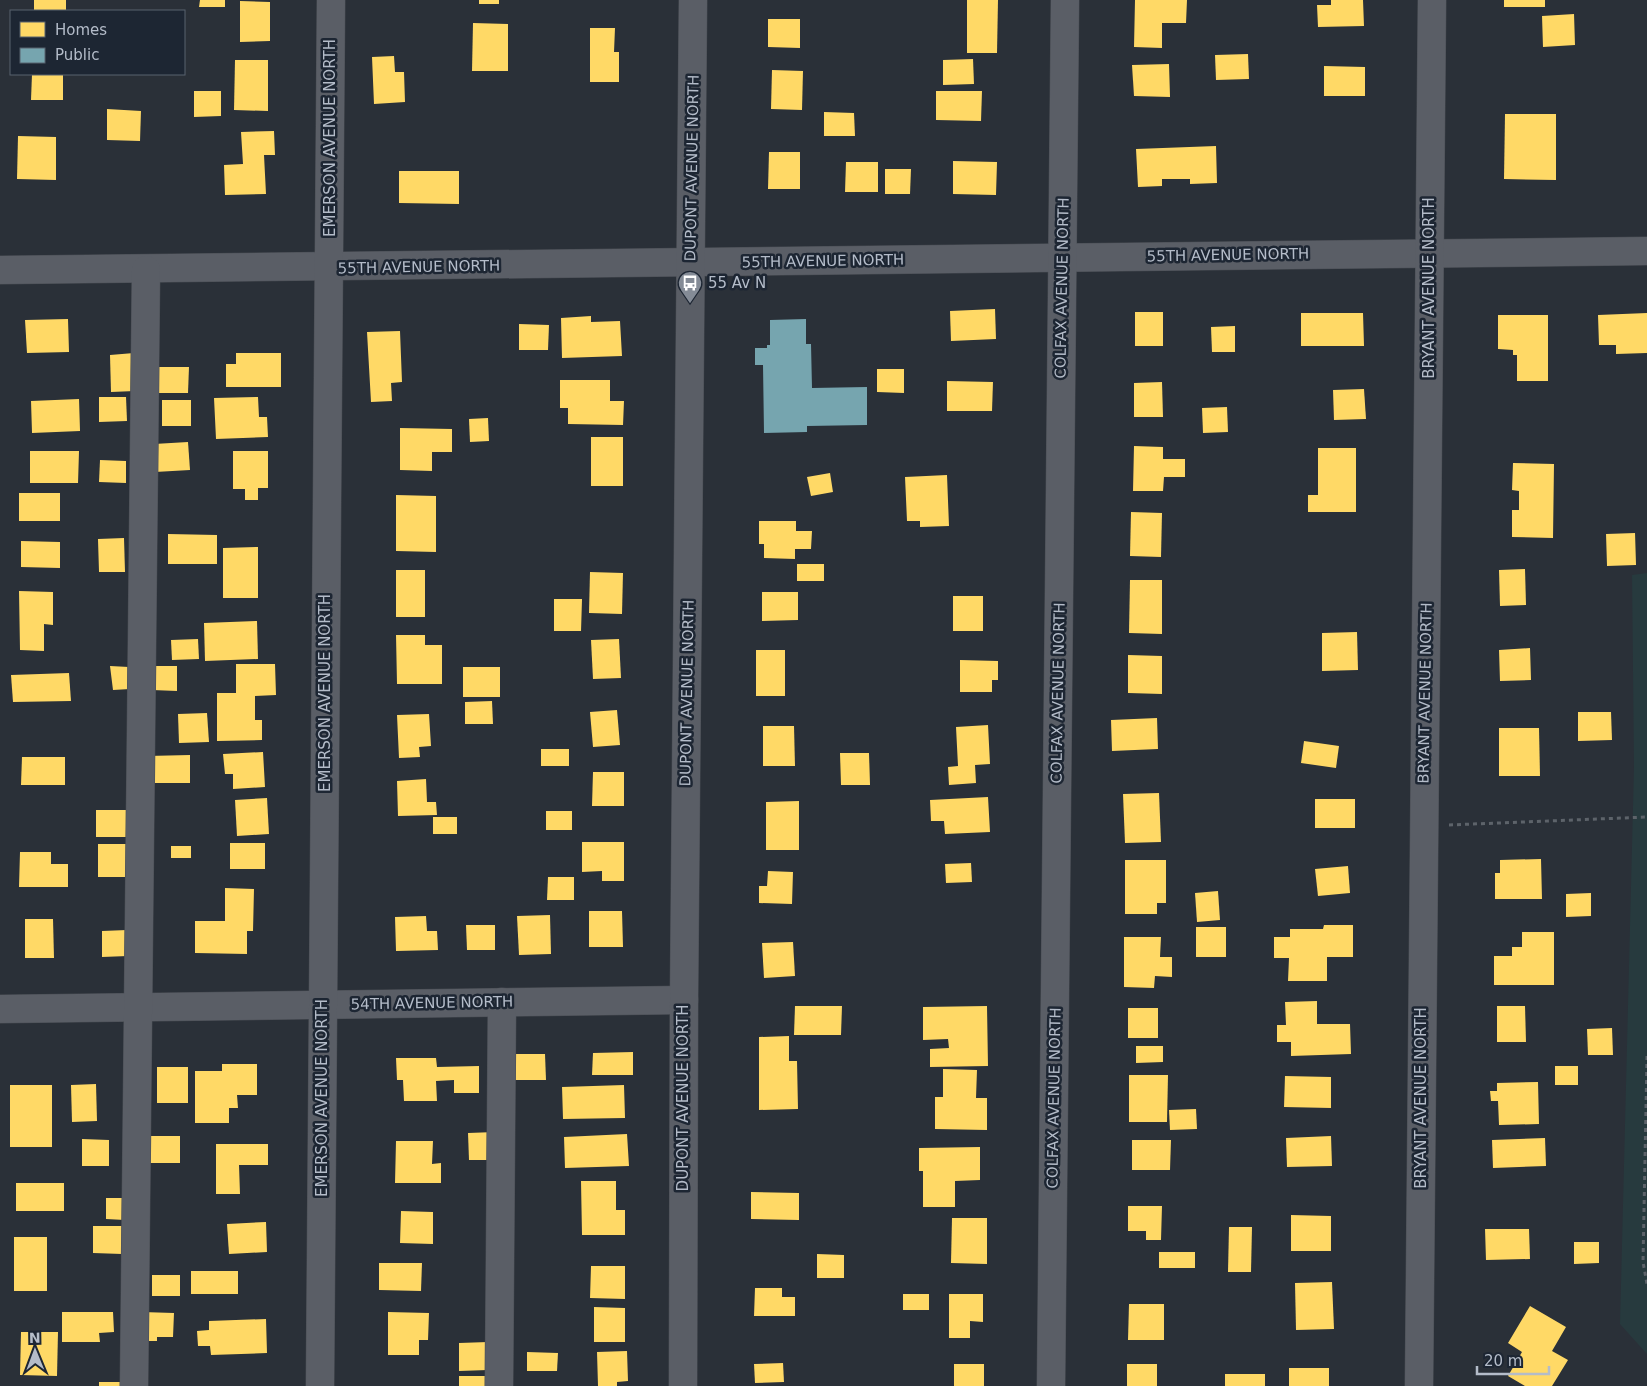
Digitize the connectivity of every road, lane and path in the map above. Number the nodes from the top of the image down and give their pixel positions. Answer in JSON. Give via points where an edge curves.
{"nodes":[{"id":1,"x":331,"y":0,"type":"edge"},
{"id":2,"x":693,"y":0,"type":"edge"},
{"id":3,"x":1065,"y":0,"type":"edge"},
{"id":4,"x":1432,"y":0,"type":"edge"},
{"id":5,"x":1647,"y":251,"type":"edge"},
{"id":6,"x":1430,"y":253,"type":"junction"},
{"id":7,"x":1062,"y":257,"type":"junction"},
{"id":8,"x":691,"y":263,"type":"junction"},
{"id":9,"x":329,"y":268,"type":"junction"},
{"id":10,"x":0,"y":270,"type":"edge"},
{"id":11,"x":146,"y":270,"type":"junction"},
{"id":12,"x":1647,"y":818,"type":"edge"},
{"id":13,"x":1424,"y":826,"type":"junction"},
{"id":14,"x":684,"y":1000,"type":"junction"},
{"id":15,"x":502,"y":1002,"type":"junction"},
{"id":16,"x":323,"y":1004,"type":"junction"},
{"id":17,"x":137,"y":1007,"type":"junction"},
{"id":18,"x":0,"y":1009,"type":"edge"},
{"id":19,"x":1647,"y":1056,"type":"edge"},
{"id":20,"x":1647,"y":1284,"type":"edge"},
{"id":21,"x":134,"y":1386,"type":"edge"},
{"id":22,"x":320,"y":1386,"type":"edge"},
{"id":23,"x":499,"y":1386,"type":"edge"},
{"id":24,"x":683,"y":1386,"type":"edge"},
{"id":25,"x":1051,"y":1386,"type":"edge"},
{"id":26,"x":1419,"y":1386,"type":"edge"}],
"edges":[{"from":1,"to":9,"type":"street","name":"EMERSON AVENUE NORTH"},
{"from":2,"to":8,"type":"street","name":"DUPONT AVENUE NORTH"},
{"from":3,"to":7,"type":"street","name":"COLFAX AVENUE NORTH"},
{"from":4,"to":6,"type":"street","name":"BRYANT AVENUE NORTH"},
{"from":5,"to":6,"type":"street","name":"55TH AVENUE NORTH"},
{"from":6,"to":7,"type":"street","name":"55TH AVENUE NORTH"},
{"from":6,"to":13,"type":"street","name":"BRYANT AVENUE NORTH"},
{"from":7,"to":8,"type":"street","name":"55TH AVENUE NORTH"},
{"from":7,"to":25,"type":"street","name":"COLFAX AVENUE NORTH"},
{"from":8,"to":9,"type":"street","name":"55TH AVENUE NORTH"},
{"from":8,"to":14,"type":"street","name":"DUPONT AVENUE NORTH"},
{"from":9,"to":11,"type":"street","name":"55TH AVENUE NORTH"},
{"from":9,"to":16,"type":"street","name":"EMERSON AVENUE NORTH"},
{"from":10,"to":11,"type":"street","name":"55TH AVENUE NORTH"},
{"from":11,"to":17,"type":"street"},
{"from":12,"to":13,"type":"path"},
{"from":13,"to":26,"type":"street","name":"BRYANT AVENUE NORTH"},
{"from":14,"to":15,"type":"street","name":"54TH AVENUE NORTH"},
{"from":14,"to":24,"type":"street","name":"DUPONT AVENUE NORTH"},
{"from":15,"to":16,"type":"street","name":"54TH AVENUE NORTH"},
{"from":15,"to":23,"type":"street"},
{"from":16,"to":17,"type":"street","name":"54TH AVENUE NORTH"},
{"from":16,"to":22,"type":"street","name":"EMERSON AVENUE NORTH"},
{"from":17,"to":18,"type":"street","name":"54TH AVENUE NORTH"},
{"from":17,"to":21,"type":"street"},
{"from":19,"to":20,"type":"path","via":[[1643,1262]]}]}
